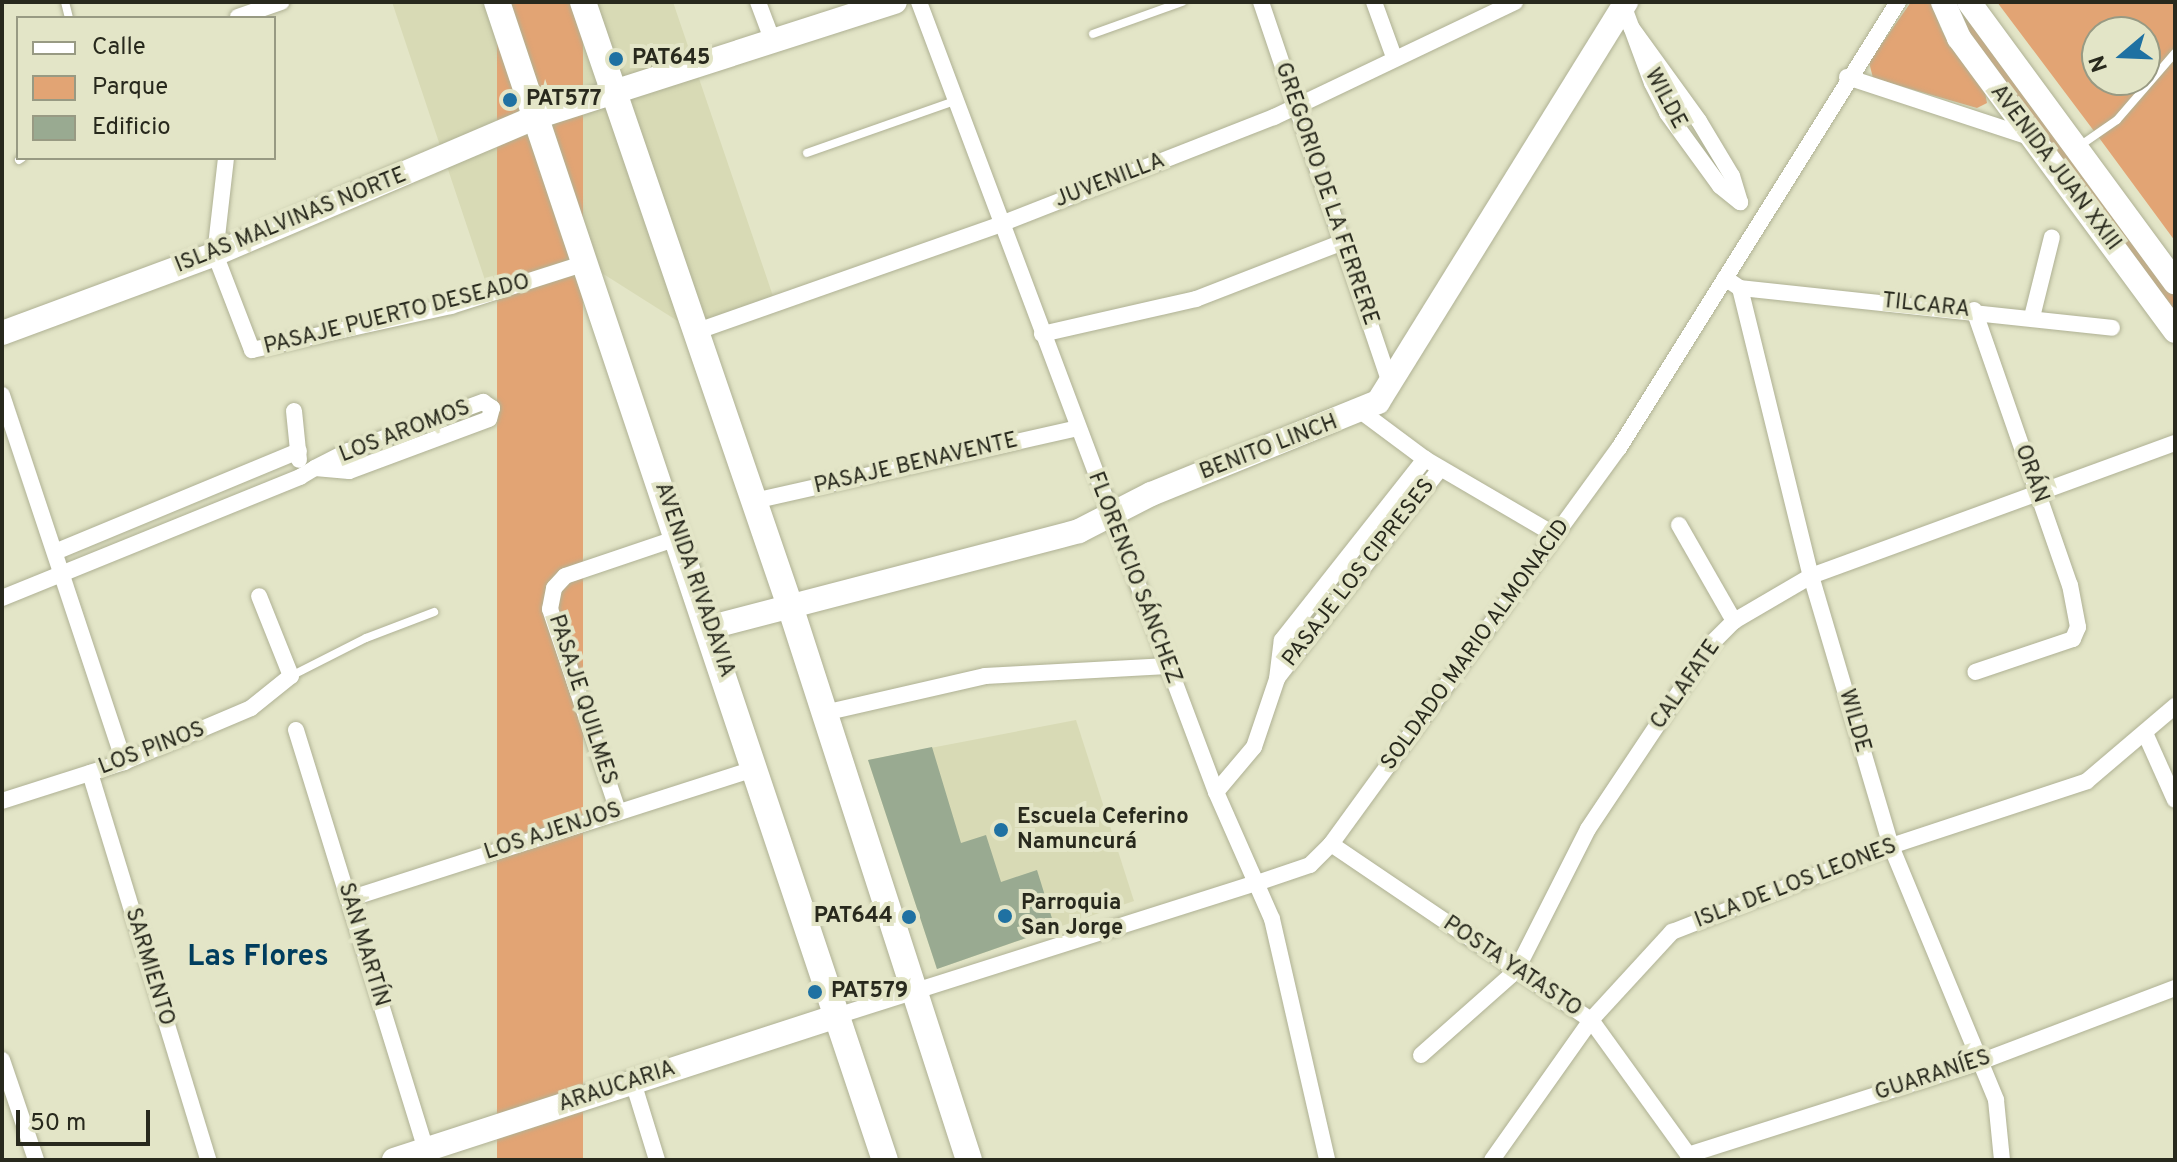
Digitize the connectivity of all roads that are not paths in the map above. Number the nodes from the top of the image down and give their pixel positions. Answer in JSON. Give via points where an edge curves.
{"nodes":[{"id":1,"x":281,"y":2,"type":"edge"},
{"id":2,"x":497,"y":2,"type":"edge"},
{"id":3,"x":583,"y":2,"type":"edge"},
{"id":4,"x":758,"y":2,"type":"edge"},
{"id":5,"x":895,"y":2,"type":"edge"},
{"id":6,"x":919,"y":2,"type":"edge"},
{"id":7,"x":1182,"y":2,"type":"edge"},
{"id":8,"x":1261,"y":2,"type":"edge"},
{"id":9,"x":1374,"y":2,"type":"edge"},
{"id":10,"x":1515,"y":2,"type":"edge"},
{"id":11,"x":1898,"y":2,"type":"edge"},
{"id":12,"x":1943,"y":2,"type":"edge"},
{"id":13,"x":1969,"y":2,"type":"edge"},
{"id":14,"x":1626,"y":9,"type":"edge"},
{"id":15,"x":239,"y":12,"type":"edge"},
{"id":16,"x":1093,"y":34,"type":"dead end"},
{"id":17,"x":773,"y":42,"type":"junction"},
{"id":18,"x":2175,"y":53,"type":"edge"},
{"id":19,"x":1394,"y":57,"type":"junction"},
{"id":20,"x":1847,"y":77,"type":"junction"},
{"id":21,"x":615,"y":94,"type":"junction"},
{"id":22,"x":955,"y":101,"type":"junction"},
{"id":23,"x":1296,"y":105,"type":"junction"},
{"id":24,"x":536,"y":117,"type":"junction"},
{"id":25,"x":2032,"y":138,"type":"junction"},
{"id":26,"x":2074,"y":149,"type":"junction"},
{"id":27,"x":807,"y":153,"type":"dead end"},
{"id":28,"x":226,"y":160,"type":"edge"},
{"id":29,"x":1001,"y":224,"type":"junction"},
{"id":30,"x":1758,"y":226,"type":"junction"},
{"id":31,"x":2052,"y":237,"type":"dead end"},
{"id":32,"x":1343,"y":242,"type":"junction"},
{"id":33,"x":215,"y":254,"type":"junction"},
{"id":34,"x":586,"y":263,"type":"junction"},
{"id":35,"x":1725,"y":278,"type":"junction"},
{"id":36,"x":2175,"y":282,"type":"edge"},
{"id":37,"x":1740,"y":288,"type":"junction"},
{"id":38,"x":1974,"y":310,"type":"junction"},
{"id":39,"x":2032,"y":317,"type":"junction"},
{"id":40,"x":2112,"y":328,"type":"dead end"},
{"id":41,"x":2175,"y":331,"type":"edge"},
{"id":42,"x":695,"y":332,"type":"junction"},
{"id":43,"x":2,"y":333,"type":"edge"},
{"id":44,"x":1042,"y":334,"type":"junction"},
{"id":45,"x":1391,"y":385,"type":"junction"},
{"id":46,"x":2,"y":395,"type":"edge"},
{"id":47,"x":294,"y":411,"type":"dead end"},
{"id":48,"x":1362,"y":412,"type":"junction"},
{"id":49,"x":1077,"y":428,"type":"junction"},
{"id":50,"x":2175,"y":443,"type":"edge"},
{"id":51,"x":299,"y":451,"type":"junction"},
{"id":52,"x":1425,"y":459,"type":"junction"},
{"id":53,"x":315,"y":468,"type":"junction"},
{"id":54,"x":1440,"y":469,"type":"junction"},
{"id":55,"x":300,"y":477,"type":"junction"},
{"id":56,"x":2037,"y":491,"type":"junction"},
{"id":57,"x":754,"y":501,"type":"junction"},
{"id":58,"x":1111,"y":516,"type":"junction"},
{"id":59,"x":1679,"y":525,"type":"dead end"},
{"id":60,"x":1555,"y":535,"type":"junction"},
{"id":61,"x":680,"y":537,"type":"junction"},
{"id":62,"x":55,"y":552,"type":"junction"},
{"id":63,"x":62,"y":575,"type":"junction"},
{"id":64,"x":1811,"y":576,"type":"junction"},
{"id":65,"x":259,"y":596,"type":"dead end"},
{"id":66,"x":2,"y":598,"type":"edge"},
{"id":67,"x":789,"y":603,"type":"junction"},
{"id":68,"x":434,"y":612,"type":"dead end"},
{"id":69,"x":1734,"y":621,"type":"junction"},
{"id":70,"x":711,"y":627,"type":"junction"},
{"id":71,"x":1168,"y":666,"type":"junction"},
{"id":72,"x":1975,"y":672,"type":"dead end"},
{"id":73,"x":291,"y":676,"type":"junction"},
{"id":74,"x":1277,"y":679,"type":"junction"},
{"id":75,"x":2175,"y":706,"type":"edge"},
{"id":76,"x":824,"y":713,"type":"junction"},
{"id":77,"x":296,"y":730,"type":"dead end"},
{"id":78,"x":2145,"y":733,"type":"junction"},
{"id":79,"x":124,"y":762,"type":"junction"},
{"id":80,"x":757,"y":768,"type":"junction"},
{"id":81,"x":90,"y":773,"type":"junction"},
{"id":82,"x":1216,"y":792,"type":"junction"},
{"id":83,"x":2175,"y":800,"type":"edge"},
{"id":84,"x":2,"y":801,"type":"edge"},
{"id":85,"x":618,"y":811,"type":"junction"},
{"id":86,"x":1331,"y":844,"type":"junction"},
{"id":87,"x":1891,"y":846,"type":"junction"},
{"id":88,"x":1257,"y":883,"type":"junction"},
{"id":89,"x":349,"y":899,"type":"junction"},
{"id":90,"x":1516,"y":971,"type":"junction"},
{"id":91,"x":2175,"y":988,"type":"edge"},
{"id":92,"x":914,"y":991,"type":"junction"},
{"id":93,"x":840,"y":1015,"type":"junction"},
{"id":94,"x":1591,"y":1020,"type":"junction"},
{"id":95,"x":1421,"y":1055,"type":"dead end"},
{"id":96,"x":2,"y":1060,"type":"edge"},
{"id":97,"x":1980,"y":1062,"type":"junction"},
{"id":98,"x":633,"y":1082,"type":"junction"},
{"id":99,"x":428,"y":1155,"type":"edge"},
{"id":100,"x":1690,"y":1157,"type":"edge"},
{"id":101,"x":36,"y":1160,"type":"edge"},
{"id":102,"x":208,"y":1160,"type":"edge"},
{"id":103,"x":394,"y":1160,"type":"edge"},
{"id":104,"x":657,"y":1160,"type":"edge"},
{"id":105,"x":885,"y":1160,"type":"edge"},
{"id":106,"x":969,"y":1160,"type":"edge"},
{"id":107,"x":1327,"y":1160,"type":"edge"},
{"id":108,"x":1492,"y":1160,"type":"edge"},
{"id":109,"x":2002,"y":1160,"type":"edge"}],
"edges":[{"from":1,"to":15,"type":"street"},
{"from":2,"to":24,"type":"main road","name":"AVENIDA RIVADAVIA"},
{"from":3,"to":21,"type":"main road"},
{"from":4,"to":17,"type":"street"},
{"from":5,"to":17,"type":"street","name":"ISLAS MALVINAS NORTE"},
{"from":6,"to":22,"type":"street","name":"FLORENCIO SÁNCHEZ"},
{"from":7,"to":16,"type":"lane"},
{"from":8,"to":23,"type":"street","name":"GREGORIO DE LA FERRERE"},
{"from":9,"to":19,"type":"street"},
{"from":10,"to":19,"type":"street","name":"JUVENILLA"},
{"from":11,"to":20,"type":"street","name":"SOLDADO MARIO ALMONACID"},
{"from":12,"to":25,"type":"street","name":"AVENIDA JUAN XXIII","via":[[1959,38]]},
{"from":13,"to":26,"type":"street","name":"AVENIDA JUAN XXIII"},
{"from":14,"to":30,"type":"street","name":"WILDE","via":[[1667,113],[1720,186]]},
{"from":14,"to":45,"type":"street","name":"BENITO LINCH"},
{"from":17,"to":21,"type":"street","name":"ISLAS MALVINAS NORTE"},
{"from":18,"to":26,"type":"lane","via":[[2117,120]]},
{"from":19,"to":23,"type":"street","name":"JUVENILLA"},
{"from":20,"to":25,"type":"street"},
{"from":20,"to":30,"type":"street","name":"SOLDADO MARIO ALMONACID"},
{"from":21,"to":24,"type":"street","name":"ISLAS MALVINAS NORTE"},
{"from":21,"to":42,"type":"main road"},
{"from":22,"to":27,"type":"lane"},
{"from":22,"to":29,"type":"street","name":"FLORENCIO SÁNCHEZ"},
{"from":23,"to":29,"type":"street","name":"JUVENILLA"},
{"from":23,"to":32,"type":"street","name":"GREGORIO DE LA FERRERE"},
{"from":24,"to":33,"type":"street","name":"ISLAS MALVINAS NORTE"},
{"from":24,"to":34,"type":"main road","name":"AVENIDA RIVADAVIA"},
{"from":25,"to":41,"type":"street","name":"AVENIDA JUAN XXIII"},
{"from":26,"to":36,"type":"street","name":"AVENIDA JUAN XXIII"},
{"from":28,"to":33,"type":"street"},
{"from":29,"to":42,"type":"street","name":"JUVENILLA"},
{"from":29,"to":44,"type":"street","name":"FLORENCIO SÁNCHEZ"},
{"from":30,"to":35,"type":"street","name":"SOLDADO MARIO ALMONACID"},
{"from":31,"to":39,"type":"street"},
{"from":32,"to":44,"type":"street","via":[[1196,299]]},
{"from":32,"to":45,"type":"street","name":"GREGORIO DE LA FERRERE"},
{"from":33,"to":34,"type":"street","name":"PASAJE PUERTO DESEADO","via":[[252,350],[451,306]]},
{"from":33,"to":43,"type":"street","name":"ISLAS MALVINAS NORTE"},
{"from":34,"to":61,"type":"main road","name":"AVENIDA RIVADAVIA"},
{"from":35,"to":37,"type":"street"},
{"from":35,"to":60,"type":"street","name":"SOLDADO MARIO ALMONACID","via":[[1619,448]]},
{"from":37,"to":38,"type":"street","name":"TILCARA"},
{"from":37,"to":64,"type":"street","name":"WILDE"},
{"from":38,"to":39,"type":"street","name":"TILCARA"},
{"from":38,"to":56,"type":"street","name":"ORÁN"},
{"from":39,"to":40,"type":"street","name":"TILCARA"},
{"from":42,"to":57,"type":"main road"},
{"from":44,"to":49,"type":"street","name":"FLORENCIO SÁNCHEZ"},
{"from":45,"to":48,"type":"street","name":"BENITO LINCH"},
{"from":46,"to":62,"type":"street"},
{"from":47,"to":51,"type":"street"},
{"from":48,"to":52,"type":"street"},
{"from":48,"to":58,"type":"street","name":"BENITO LINCH","via":[[1151,494]]},
{"from":49,"to":57,"type":"street","name":"PASAJE BENAVENTE"},
{"from":49,"to":58,"type":"street","name":"FLORENCIO SÁNCHEZ"},
{"from":50,"to":56,"type":"street","name":"CALAFATE"},
{"from":51,"to":55,"type":"street"},
{"from":51,"to":62,"type":"street"},
{"from":52,"to":54,"type":"street"},
{"from":52,"to":74,"type":"street","name":"PASAJE LOS CIPRESES","via":[[1282,640]]},
{"from":53,"to":53,"type":"street","name":"LOS AROMOS","via":[[349,471],[489,419],[492,408],[483,402]]},
{"from":53,"to":55,"type":"street","name":"LOS AROMOS"},
{"from":54,"to":60,"type":"street"},
{"from":54,"to":74,"type":"street","name":"PASAJE LOS CIPRESES"},
{"from":55,"to":63,"type":"street","name":"LOS AROMOS"},
{"from":56,"to":64,"type":"street","name":"CALAFATE"},
{"from":56,"to":72,"type":"street","name":"ORÁN","via":[[2070,585],[2078,627],[2073,639]]},
{"from":57,"to":67,"type":"main road"},
{"from":58,"to":67,"type":"street","name":"BENITO LINCH","via":[[1079,531]]},
{"from":58,"to":71,"type":"street","name":"FLORENCIO SÁNCHEZ"},
{"from":59,"to":69,"type":"street"},
{"from":60,"to":86,"type":"street","name":"SOLDADO MARIO ALMONACID"},
{"from":61,"to":70,"type":"main road","name":"AVENIDA RIVADAVIA"},
{"from":61,"to":85,"type":"street","name":"PASAJE QUILMES","via":[[565,576],[554,588],[550,609]]},
{"from":62,"to":63,"type":"street"},
{"from":63,"to":66,"type":"street","name":"LOS AROMOS"},
{"from":63,"to":79,"type":"street"},
{"from":64,"to":69,"type":"street","name":"CALAFATE"},
{"from":64,"to":87,"type":"street","name":"WILDE"},
{"from":65,"to":73,"type":"street"},
{"from":67,"to":70,"type":"street","name":"BENITO LINCH"},
{"from":67,"to":76,"type":"main road"},
{"from":68,"to":73,"type":"lane","via":[[366,638]]},
{"from":69,"to":90,"type":"street","name":"CALAFATE","via":[[1712,643],[1588,829]]},
{"from":70,"to":80,"type":"main road","name":"AVENIDA RIVADAVIA"},
{"from":71,"to":76,"type":"street","via":[[985,676]]},
{"from":71,"to":82,"type":"street","name":"FLORENCIO SÁNCHEZ"},
{"from":73,"to":79,"type":"street","name":"LOS PINOS","via":[[240,715]]},
{"from":74,"to":82,"type":"street","name":"PASAJE LOS CIPRESES","via":[[1254,747]]},
{"from":75,"to":78,"type":"street","name":"ISLA DE LOS LEONES"},
{"from":76,"to":92,"type":"main road"},
{"from":77,"to":89,"type":"street","name":"SAN MARTÍN"},
{"from":78,"to":83,"type":"street"},
{"from":78,"to":87,"type":"street","name":"ISLA DE LOS LEONES","via":[[2087,781]]},
{"from":79,"to":81,"type":"street","name":"LOS PINOS"},
{"from":80,"to":85,"type":"street","name":"LOS AJENJOS"},
{"from":80,"to":93,"type":"main road","name":"AVENIDA RIVADAVIA"},
{"from":81,"to":84,"type":"street","name":"LOS PINOS"},
{"from":81,"to":102,"type":"street","name":"SARMIENTO"},
{"from":82,"to":88,"type":"street","name":"FLORENCIO SÁNCHEZ"},
{"from":85,"to":89,"type":"street","name":"LOS AJENJOS"},
{"from":86,"to":88,"type":"street","name":"SOLDADO MARIO ALMONACID","via":[[1310,865]]},
{"from":86,"to":90,"type":"street","name":"POSTA YATASTO"},
{"from":87,"to":94,"type":"street","name":"ISLA DE LOS LEONES","via":[[1672,932]]},
{"from":87,"to":97,"type":"street","name":"WILDE"},
{"from":88,"to":92,"type":"street","name":"SOLDADO MARIO ALMONACID"},
{"from":88,"to":107,"type":"street","name":"FLORENCIO SÁNCHEZ","via":[[1272,919]]},
{"from":89,"to":99,"type":"street","name":"SAN MARTÍN"},
{"from":90,"to":94,"type":"street","name":"POSTA YATASTO"},
{"from":90,"to":95,"type":"street","name":"CALAFATE"},
{"from":91,"to":97,"type":"street","name":"GUARANÍES"},
{"from":92,"to":93,"type":"street","name":"SOLDADO MARIO ALMONACID"},
{"from":92,"to":106,"type":"main road"},
{"from":93,"to":98,"type":"street","name":"ARAUCARIA"},
{"from":93,"to":105,"type":"main road","name":"AVENIDA RIVADAVIA"},
{"from":94,"to":100,"type":"street","name":"POSTA YATASTO"},
{"from":94,"to":108,"type":"street","name":"ISLA DE LOS LEONES"},
{"from":96,"to":101,"type":"street"},
{"from":97,"to":100,"type":"street","name":"GUARANÍES"},
{"from":97,"to":109,"type":"street","name":"WILDE","via":[[1996,1100]]},
{"from":98,"to":99,"type":"street","name":"ARAUCARIA"},
{"from":98,"to":104,"type":"street"},
{"from":99,"to":103,"type":"street","name":"ARAUCARIA"}]}
